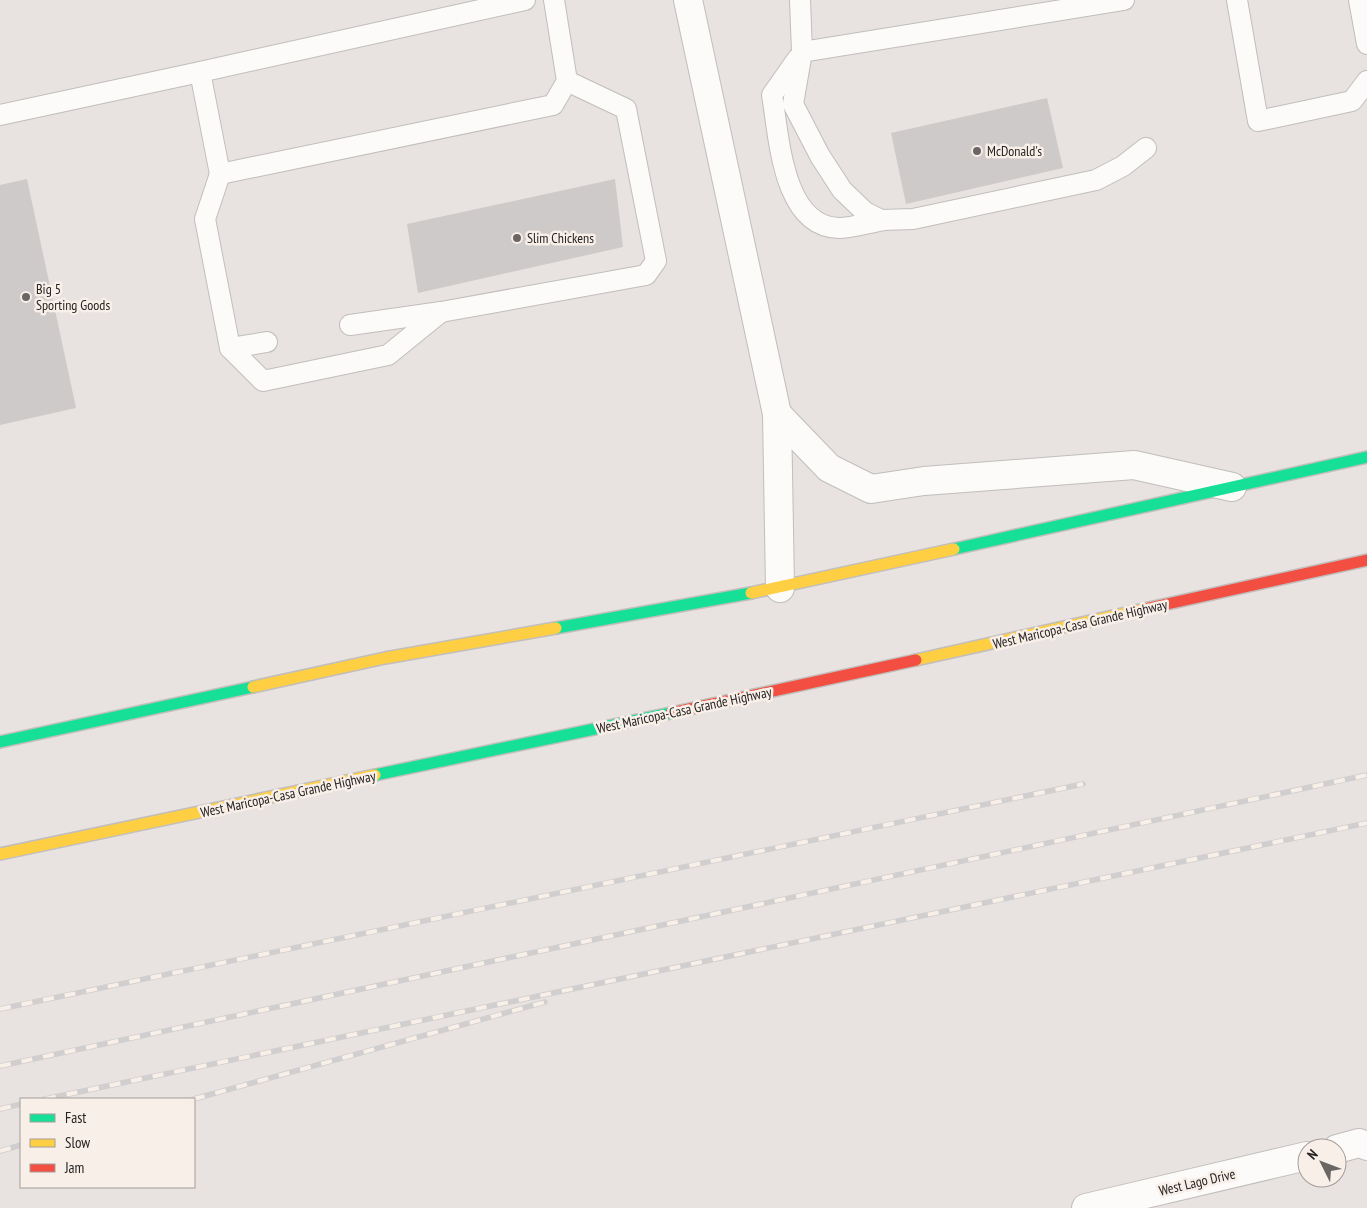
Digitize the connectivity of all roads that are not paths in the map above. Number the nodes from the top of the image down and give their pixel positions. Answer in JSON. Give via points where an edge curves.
{"nodes":[{"id":1,"x":525,"y":0,"type":"edge"},
{"id":2,"x":554,"y":0,"type":"edge"},
{"id":3,"x":688,"y":0,"type":"edge"},
{"id":4,"x":800,"y":0,"type":"edge"},
{"id":5,"x":1124,"y":0,"type":"edge"},
{"id":6,"x":1237,"y":0,"type":"edge"},
{"id":7,"x":1359,"y":0,"type":"edge"},
{"id":8,"x":1367,"y":44,"type":"edge"},
{"id":9,"x":802,"y":52,"type":"junction"},
{"id":10,"x":200,"y":72,"type":"junction"},
{"id":11,"x":567,"y":80,"type":"junction"},
{"id":12,"x":1367,"y":81,"type":"edge"},
{"id":13,"x":0,"y":115,"type":"edge"},
{"id":14,"x":1146,"y":148,"type":"dead end"},
{"id":15,"x":220,"y":174,"type":"junction"},
{"id":16,"x":884,"y":220,"type":"junction"},
{"id":17,"x":441,"y":312,"type":"junction"},
{"id":18,"x":350,"y":325,"type":"dead end"},
{"id":19,"x":267,"y":342,"type":"dead end"},
{"id":20,"x":230,"y":348,"type":"junction"},
{"id":21,"x":777,"y":414,"type":"junction"},
{"id":22,"x":1367,"y":457,"type":"edge"},
{"id":23,"x":1232,"y":487,"type":"junction"},
{"id":24,"x":1367,"y":560,"type":"edge"},
{"id":25,"x":780,"y":588,"type":"junction"},
{"id":26,"x":0,"y":742,"type":"edge"},
{"id":27,"x":0,"y":854,"type":"edge"},
{"id":28,"x":1347,"y":1146,"type":"edge"},
{"id":29,"x":1367,"y":1146,"type":"edge"},
{"id":30,"x":1297,"y":1158,"type":"edge"},
{"id":31,"x":1086,"y":1208,"type":"edge"}],
"edges":[{"from":1,"to":10,"type":"lane"},
{"from":2,"to":11,"type":"lane"},
{"from":3,"to":21,"type":"street"},
{"from":4,"to":9,"type":"lane"},
{"from":5,"to":9,"type":"lane"},
{"from":6,"to":12,"type":"lane","via":[[1258,121],[1352,101]]},
{"from":7,"to":8,"type":"lane"},
{"from":9,"to":16,"type":"lane","via":[[793,104],[842,190],[865,212]]},
{"from":9,"to":16,"type":"lane","via":[[772,95],[786,176],[801,209],[820,224],[839,228]]},
{"from":10,"to":13,"type":"lane"},
{"from":10,"to":15,"type":"lane"},
{"from":11,"to":15,"type":"lane","via":[[553,105]]},
{"from":11,"to":17,"type":"lane","via":[[626,109],[656,261],[646,275]]},
{"from":14,"to":16,"type":"lane","via":[[1123,166],[1096,180],[913,219]]},
{"from":15,"to":20,"type":"lane","via":[[205,218]]},
{"from":17,"to":18,"type":"lane"},
{"from":17,"to":20,"type":"lane","via":[[388,355],[264,382]]},
{"from":19,"to":20,"type":"lane"},
{"from":21,"to":23,"type":"street","via":[[829,468],[871,489],[924,481],[1134,465]]},
{"from":21,"to":25,"type":"street"},
{"from":22,"to":23,"type":"main road"},
{"from":23,"to":25,"type":"main road"},
{"from":24,"to":27,"type":"main road","name":"West Maricopa-Casa Grande Highway","via":[[795,687]]},
{"from":25,"to":26,"type":"main road","via":[[385,658]]},
{"from":28,"to":29,"type":"street","via":[[1359,1143]]},
{"from":30,"to":31,"type":"street","name":"West Lago Drive"}]}
